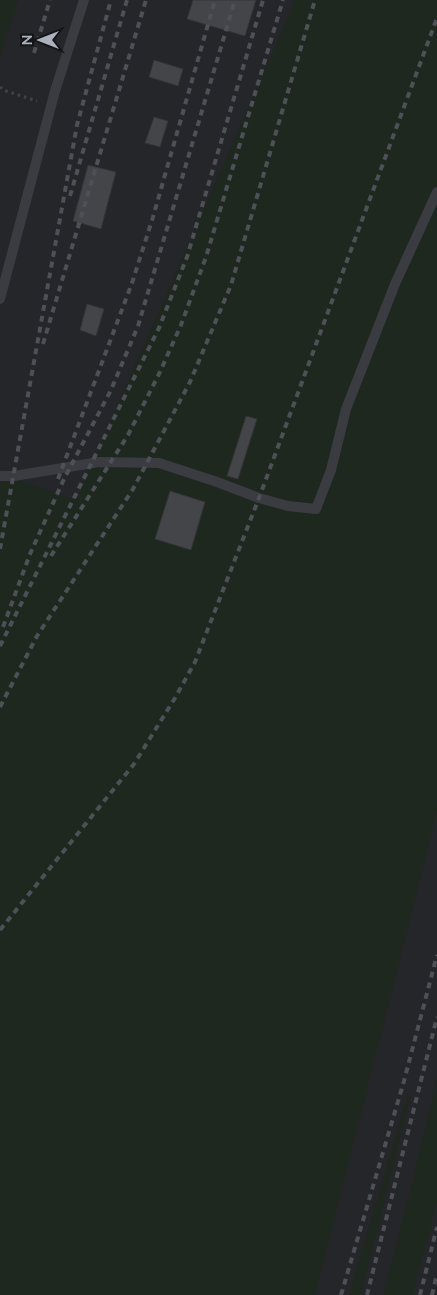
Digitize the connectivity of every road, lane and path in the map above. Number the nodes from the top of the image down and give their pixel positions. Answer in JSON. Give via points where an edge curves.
{"nodes":[{"id":1,"x":84,"y":0,"type":"edge"},
{"id":2,"x":0,"y":87,"type":"edge"},
{"id":3,"x":51,"y":106,"type":"junction"},
{"id":4,"x":437,"y":192,"type":"edge"},
{"id":5,"x":0,"y":299,"type":"edge"},
{"id":6,"x":0,"y":476,"type":"edge"}],
"edges":[{"from":1,"to":3,"type":"lane"},
{"from":2,"to":3,"type":"path"},
{"from":3,"to":5,"type":"lane"},
{"from":4,"to":6,"type":"lane","via":[[395,284],[346,409],[331,470],[316,509],[259,498],[158,463],[100,462]]}]}
